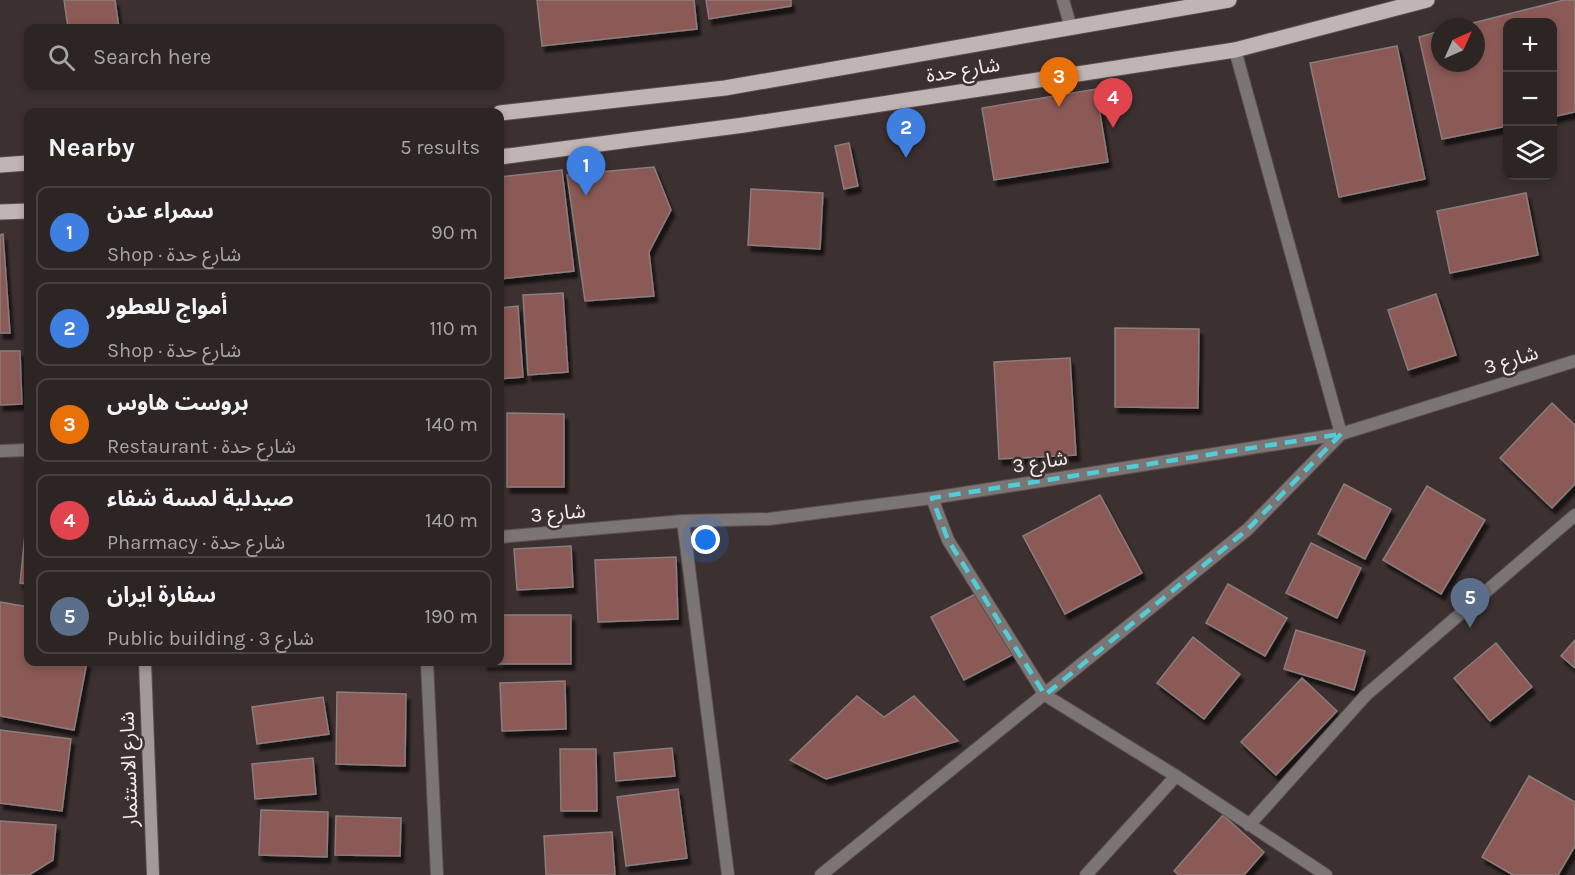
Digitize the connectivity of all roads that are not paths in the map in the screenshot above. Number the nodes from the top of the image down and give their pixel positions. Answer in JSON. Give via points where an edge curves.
{"nodes":[{"id":1,"x":1063,"y":0,"type":"edge"},
{"id":2,"x":1229,"y":0,"type":"edge"},
{"id":3,"x":1427,"y":0,"type":"edge"},
{"id":4,"x":1071,"y":28,"type":"junction"},
{"id":5,"x":1235,"y":50,"type":"junction"},
{"id":6,"x":504,"y":113,"type":"edge"},
{"id":7,"x":504,"y":156,"type":"edge"},
{"id":8,"x":24,"y":163,"type":"edge"},
{"id":9,"x":0,"y":165,"type":"edge"},
{"id":10,"x":24,"y":211,"type":"edge"},
{"id":11,"x":0,"y":212,"type":"edge"},
{"id":12,"x":1575,"y":361,"type":"edge"},
{"id":13,"x":1341,"y":434,"type":"junction"},
{"id":14,"x":24,"y":450,"type":"edge"},
{"id":15,"x":0,"y":451,"type":"edge"},
{"id":16,"x":933,"y":498,"type":"junction"},
{"id":17,"x":1575,"y":515,"type":"edge"},
{"id":18,"x":683,"y":521,"type":"junction"},
{"id":19,"x":504,"y":537,"type":"edge"},
{"id":20,"x":145,"y":666,"type":"edge"},
{"id":21,"x":427,"y":666,"type":"edge"},
{"id":22,"x":1045,"y":695,"type":"junction"},
{"id":23,"x":1176,"y":776,"type":"junction"},
{"id":24,"x":1249,"y":825,"type":"junction"},
{"id":25,"x":153,"y":875,"type":"edge"},
{"id":26,"x":437,"y":875,"type":"edge"},
{"id":27,"x":728,"y":875,"type":"edge"},
{"id":28,"x":821,"y":875,"type":"edge"},
{"id":29,"x":1086,"y":875,"type":"edge"},
{"id":30,"x":1326,"y":875,"type":"edge"}],
"edges":[{"from":1,"to":4,"type":"street"},
{"from":2,"to":4,"type":"main road","name":"شارع حدة"},
{"from":3,"to":5,"type":"main road","name":"شارع حدة"},
{"from":4,"to":6,"type":"main road","name":"شارع حدة","via":[[725,88]]},
{"from":5,"to":7,"type":"main road","name":"شارع حدة","via":[[744,125]]},
{"from":5,"to":13,"type":"street"},
{"from":8,"to":9,"type":"main road"},
{"from":10,"to":11,"type":"main road"},
{"from":12,"to":13,"type":"street","name":"شارع 3"},
{"from":13,"to":16,"type":"street","name":"شارع 3"},
{"from":13,"to":22,"type":"street","via":[[1248,529]]},
{"from":14,"to":15,"type":"street"},
{"from":16,"to":18,"type":"street","name":"شارع 3","via":[[769,519]]},
{"from":16,"to":22,"type":"street","via":[[948,540]]},
{"from":17,"to":24,"type":"street","via":[[1366,695]]},
{"from":18,"to":19,"type":"street","name":"شارع 3"},
{"from":18,"to":27,"type":"street"},
{"from":20,"to":25,"type":"street","name":"شارع الاستثمار"},
{"from":21,"to":26,"type":"street"},
{"from":22,"to":23,"type":"street"},
{"from":22,"to":28,"type":"street"},
{"from":23,"to":24,"type":"street"},
{"from":23,"to":29,"type":"street"},
{"from":24,"to":30,"type":"street"}]}
